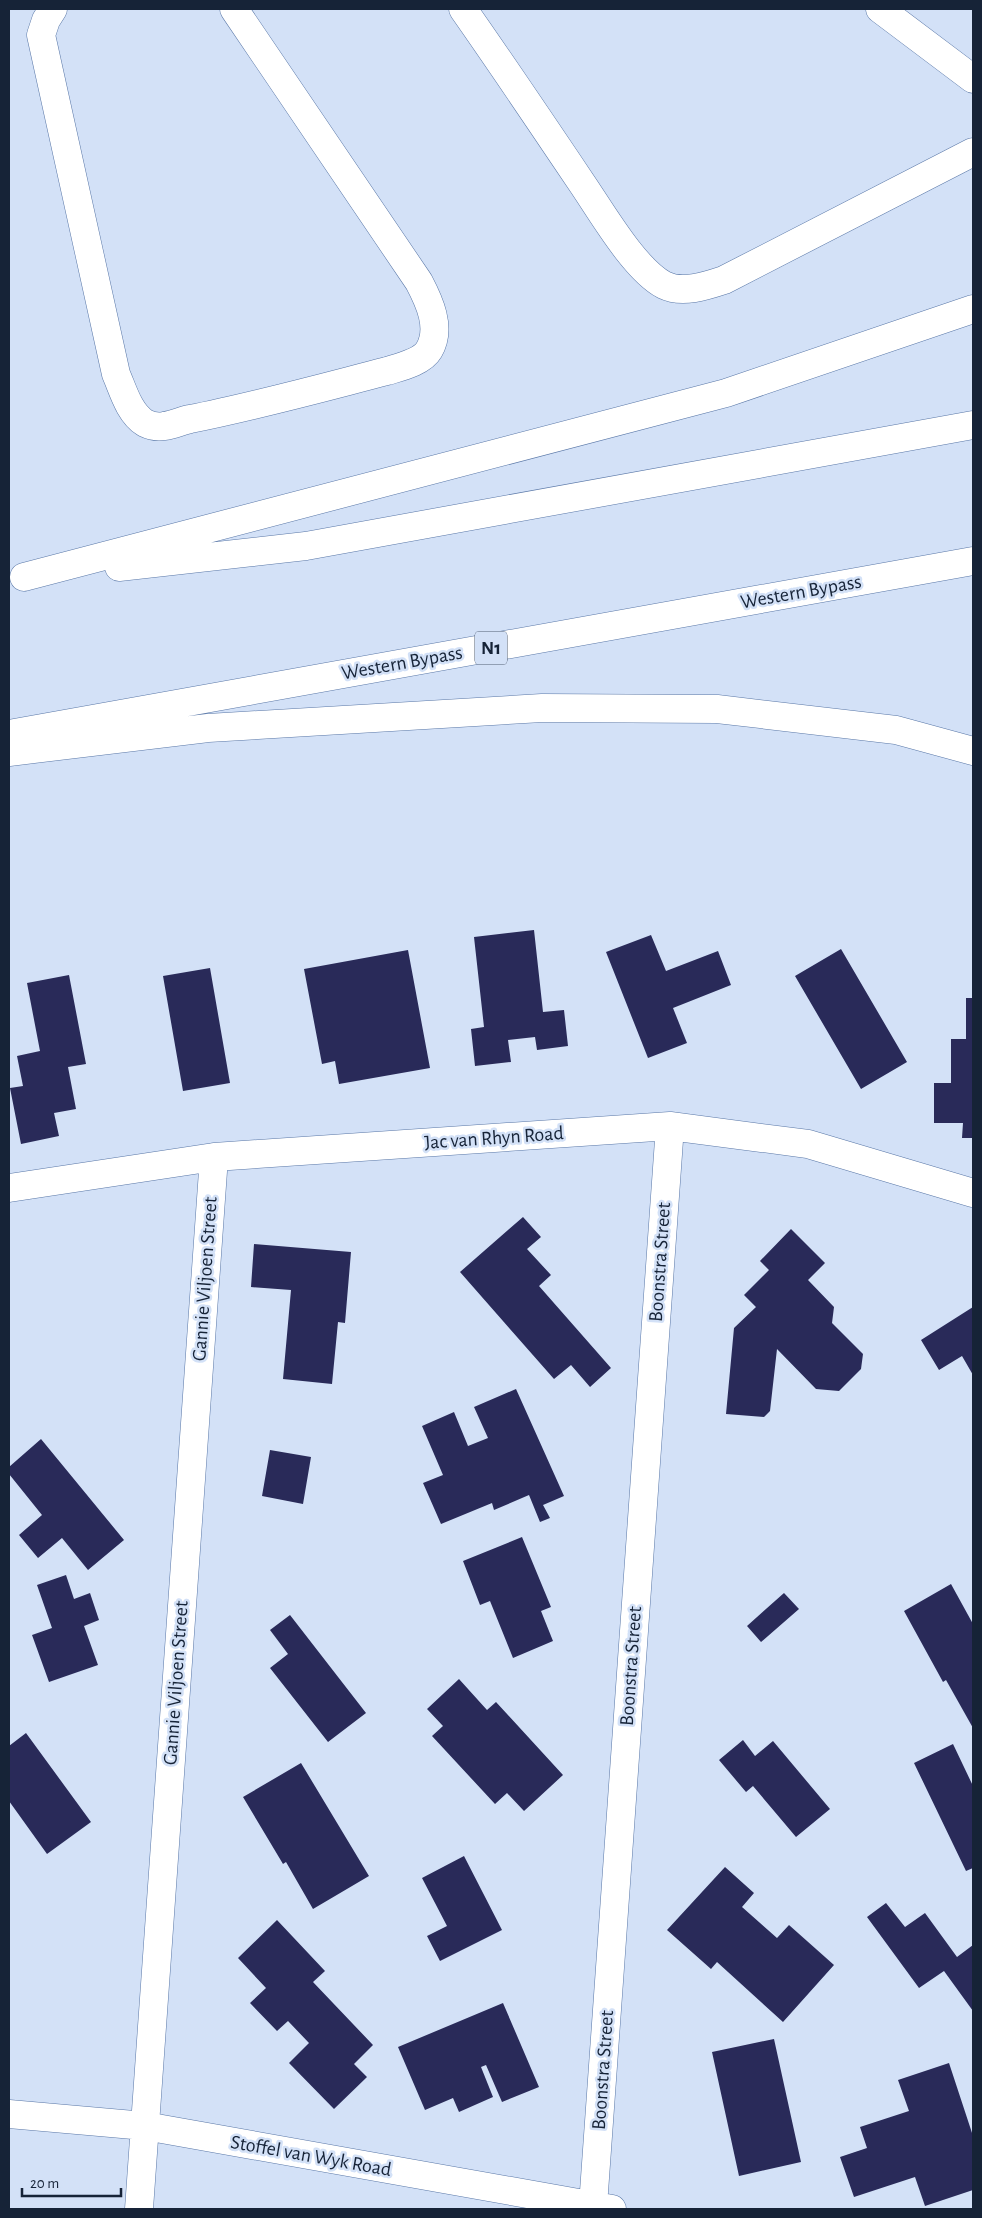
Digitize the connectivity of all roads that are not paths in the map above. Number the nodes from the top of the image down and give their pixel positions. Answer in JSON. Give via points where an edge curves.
{"nodes":[{"id":1,"x":53,"y":9,"type":"edge"},
{"id":2,"x":234,"y":9,"type":"edge"},
{"id":3,"x":463,"y":9,"type":"edge"},
{"id":4,"x":880,"y":9,"type":"edge"},
{"id":5,"x":973,"y":78,"type":"edge"},
{"id":6,"x":973,"y":152,"type":"edge"},
{"id":7,"x":973,"y":309,"type":"edge"},
{"id":8,"x":973,"y":425,"type":"edge"},
{"id":9,"x":973,"y":561,"type":"edge"},
{"id":10,"x":17,"y":579,"type":"edge"},
{"id":11,"x":9,"y":734,"type":"edge"},
{"id":12,"x":973,"y":751,"type":"edge"},
{"id":13,"x":9,"y":752,"type":"edge"},
{"id":14,"x":670,"y":1126,"type":"junction"},
{"id":15,"x":214,"y":1157,"type":"junction"},
{"id":16,"x":9,"y":1188,"type":"edge"},
{"id":17,"x":973,"y":1193,"type":"edge"},
{"id":18,"x":9,"y":2114,"type":"edge"},
{"id":19,"x":145,"y":2126,"type":"junction"},
{"id":20,"x":603,"y":2208,"type":"edge"},
{"id":21,"x":139,"y":2209,"type":"edge"}],
"edges":[{"from":1,"to":2,"type":"main road","via":[[42,35],[116,374],[127,401],[138,416],[145,423],[160,426],[222,414],[408,364],[429,352],[431,345],[433,316],[430,302],[419,282]]},
{"from":3,"to":6,"type":"main road","via":[[640,265],[666,286],[681,289],[724,280]]},
{"from":4,"to":5,"type":"main road"},
{"from":7,"to":10,"type":"main road","via":[[726,393]]},
{"from":8,"to":10,"type":"main road","via":[[306,546]]},
{"from":9,"to":11,"type":"main road","name":"Western Bypass","number":"N1"},
{"from":12,"to":13,"type":"main road","via":[[896,730],[717,709],[542,708],[208,728]]},
{"from":14,"to":15,"type":"main road","name":"Jac van Rhyn Road"},
{"from":14,"to":17,"type":"main road","name":"Jac van Rhyn Road","via":[[808,1144]]},
{"from":14,"to":20,"type":"main road","name":"Boonstra Street"},
{"from":15,"to":16,"type":"main road","name":"Jac van Rhyn Road"},
{"from":15,"to":19,"type":"main road","name":"Gannie Viljoen Street"},
{"from":18,"to":19,"type":"main road","name":"Stoffel van Wyk Road"},
{"from":19,"to":20,"type":"main road","name":"Stoffel van Wyk Road"},
{"from":19,"to":21,"type":"main road","name":"Gannie Viljoen Street"}]}
